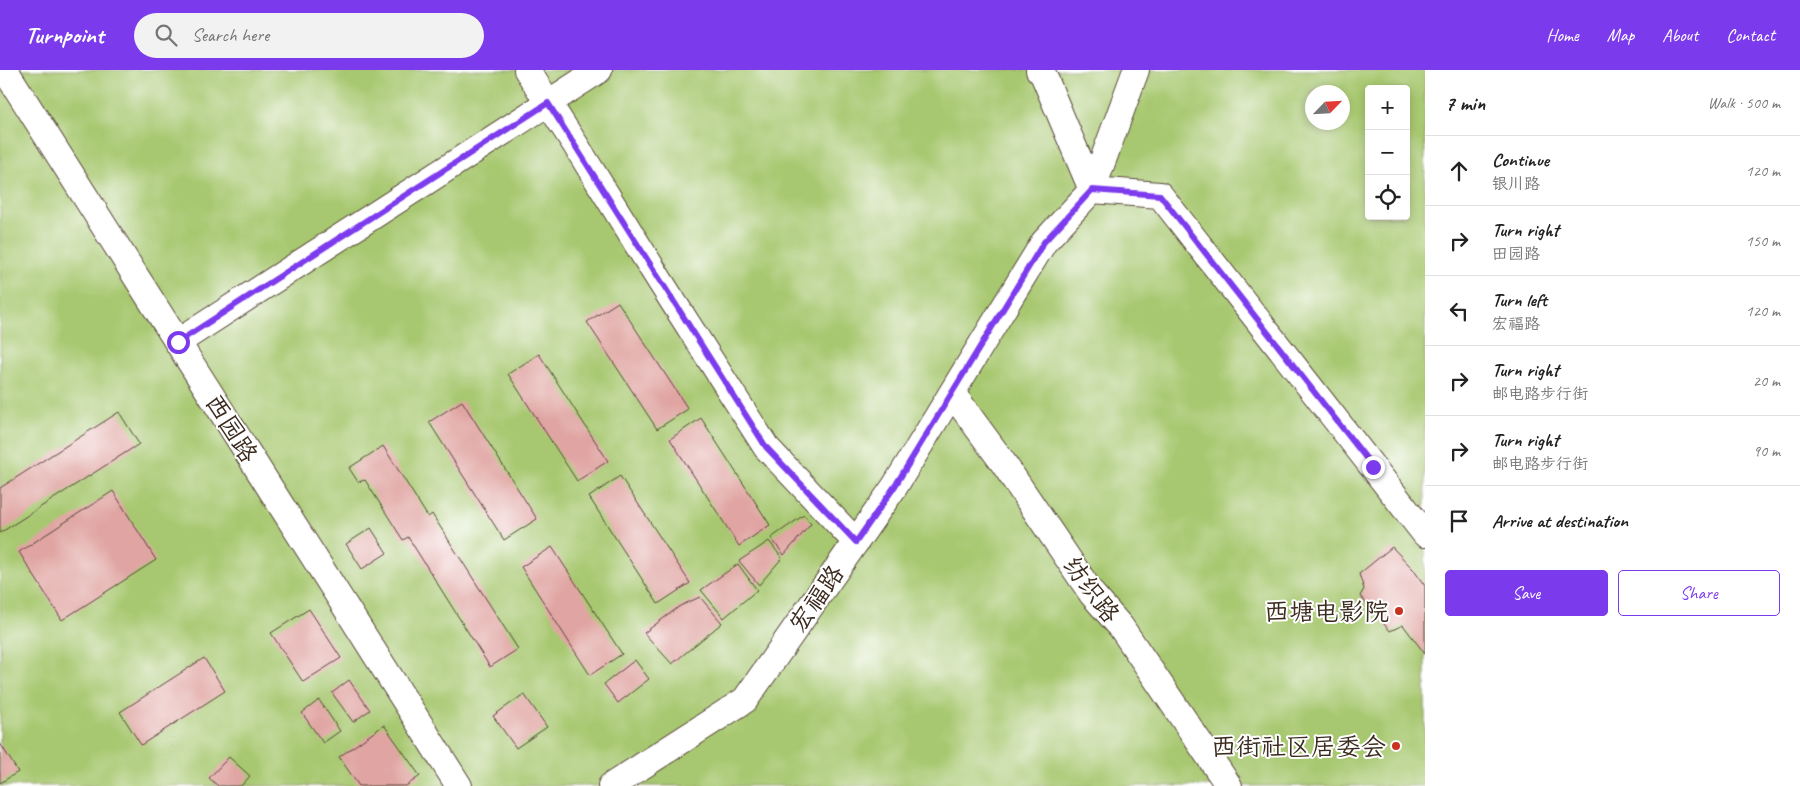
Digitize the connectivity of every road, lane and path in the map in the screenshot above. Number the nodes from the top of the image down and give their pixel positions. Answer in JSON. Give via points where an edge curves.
{"nodes":[{"id":1,"x":6,"y":70,"type":"edge"},
{"id":2,"x":527,"y":70,"type":"edge"},
{"id":3,"x":599,"y":70,"type":"edge"},
{"id":4,"x":1039,"y":70,"type":"edge"},
{"id":5,"x":1136,"y":70,"type":"edge"},
{"id":6,"x":548,"y":103,"type":"junction"},
{"id":7,"x":1092,"y":190,"type":"junction"},
{"id":8,"x":178,"y":342,"type":"junction"},
{"id":9,"x":952,"y":393,"type":"junction"},
{"id":10,"x":1425,"y":534,"type":"edge"},
{"id":11,"x":856,"y":542,"type":"junction"},
{"id":12,"x":459,"y":786,"type":"edge"},
{"id":13,"x":611,"y":786,"type":"edge"},
{"id":14,"x":1230,"y":786,"type":"edge"}],
"edges":[{"from":1,"to":8,"type":"street","name":"西园路"},
{"from":2,"to":6,"type":"street"},
{"from":3,"to":6,"type":"street"},
{"from":4,"to":7,"type":"street"},
{"from":5,"to":7,"type":"street"},
{"from":6,"to":8,"type":"street"},
{"from":6,"to":11,"type":"street","via":[[766,447]]},
{"from":7,"to":9,"type":"street","name":"宏福路","via":[[1044,242]]},
{"from":7,"to":10,"type":"street","via":[[1160,195]]},
{"from":8,"to":12,"type":"street","name":"西园路"},
{"from":9,"to":11,"type":"street","name":"宏福路"},
{"from":9,"to":14,"type":"street","name":"纺织路","via":[[1092,594],[1121,627]]},
{"from":11,"to":13,"type":"street","name":"宏福路","via":[[744,700]]}]}
